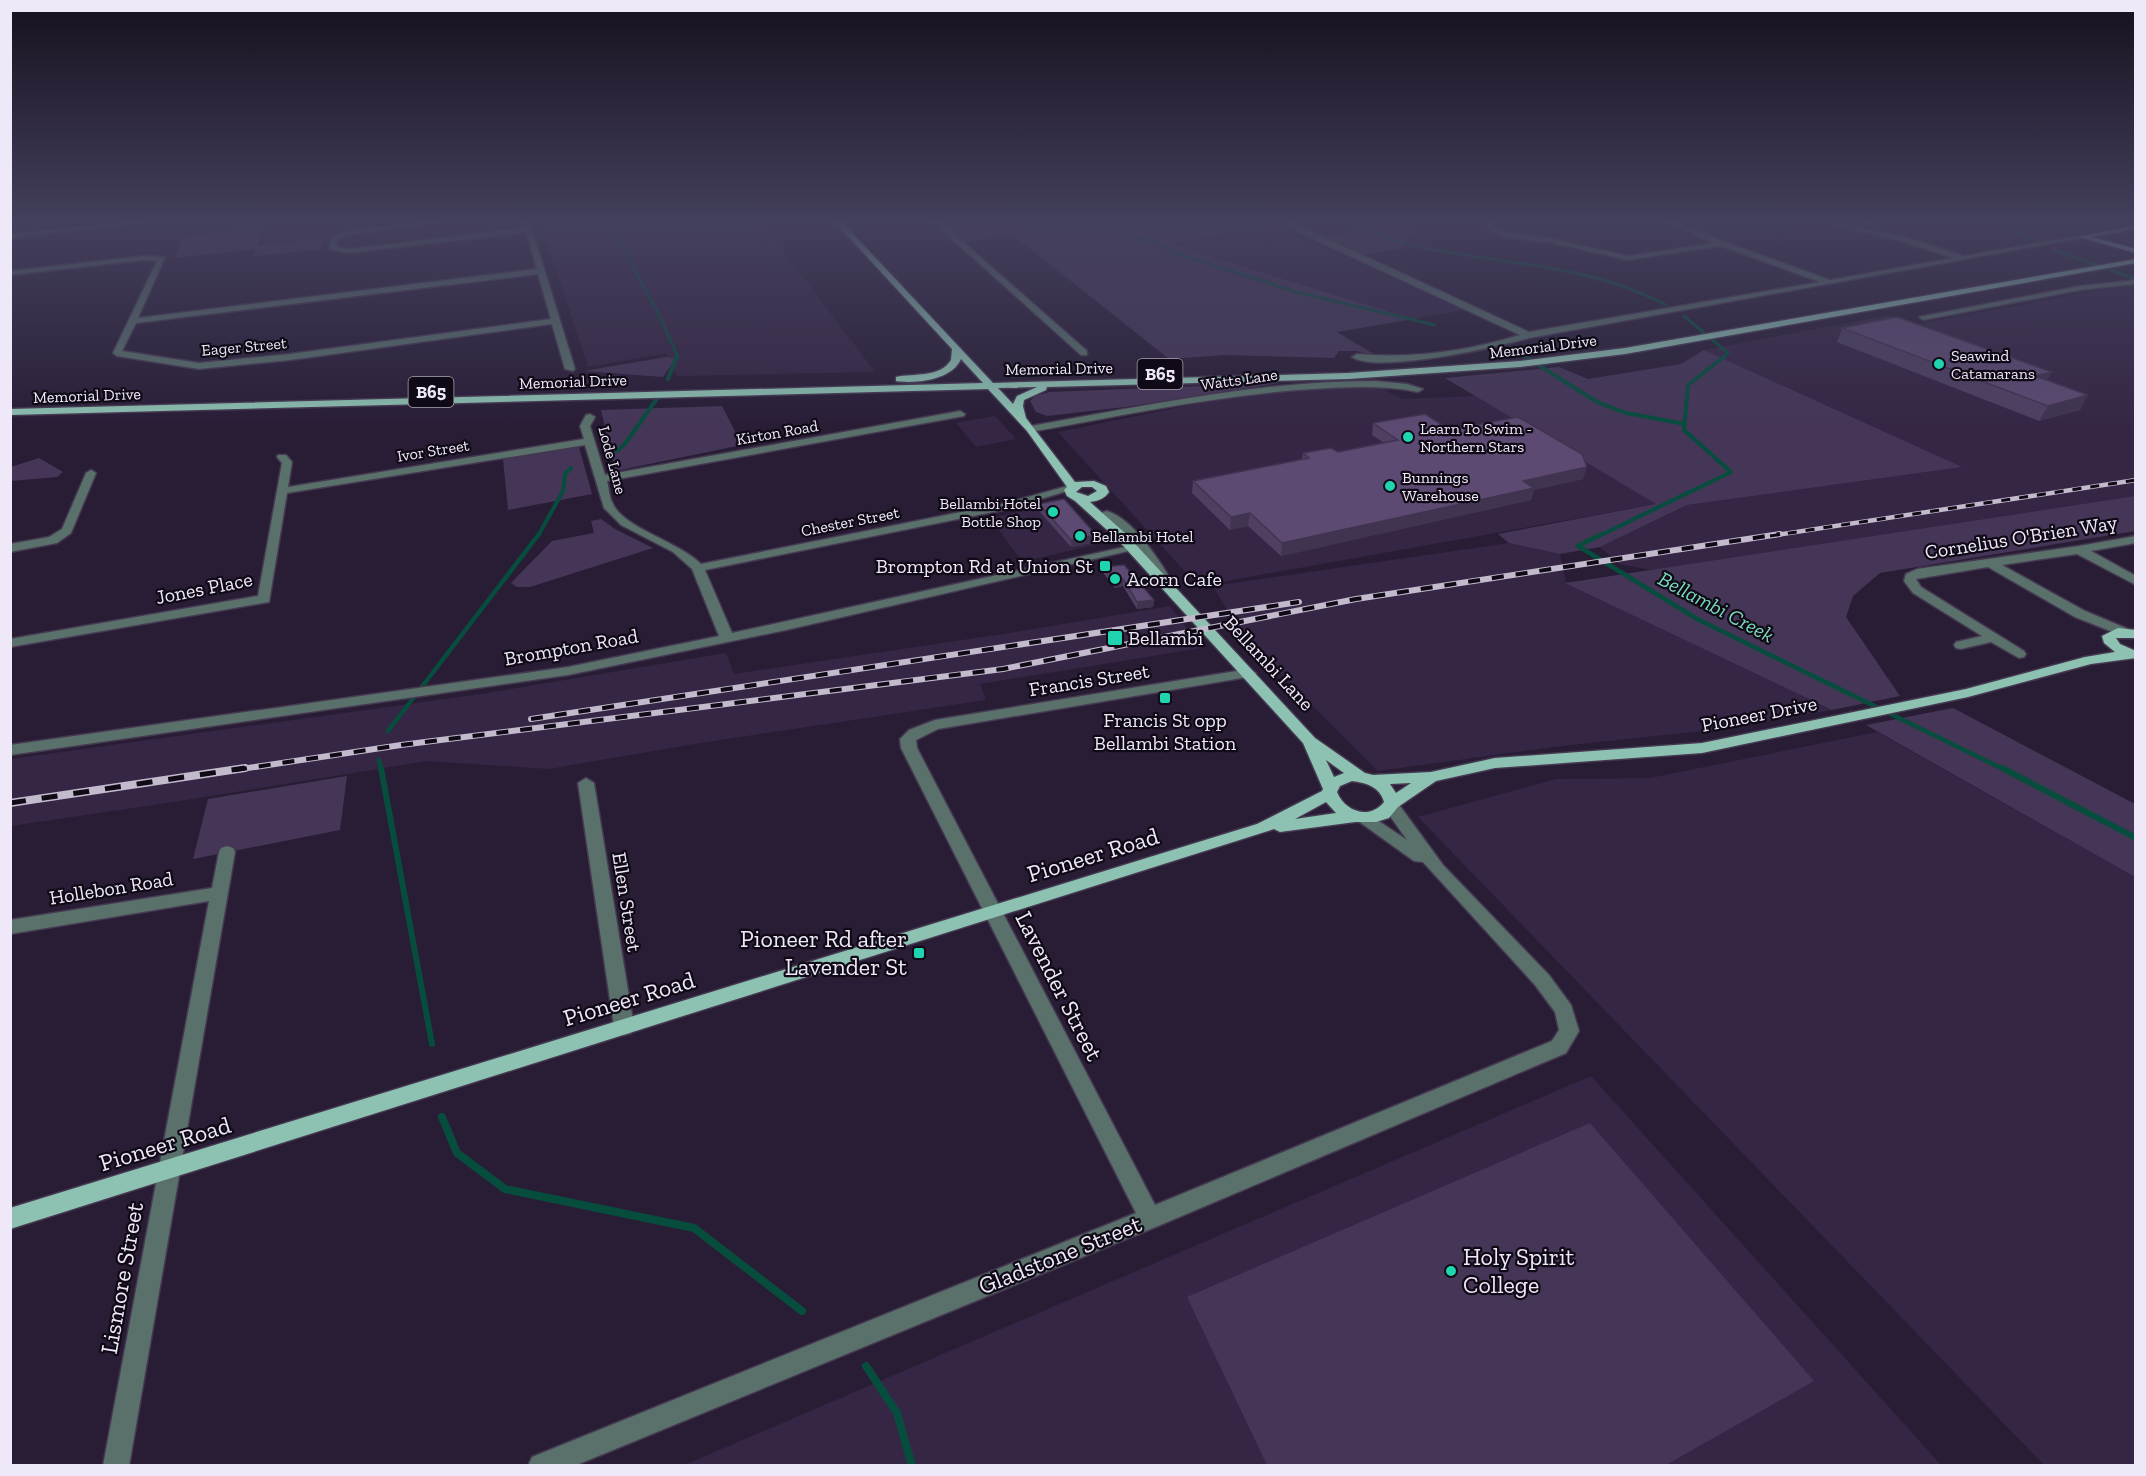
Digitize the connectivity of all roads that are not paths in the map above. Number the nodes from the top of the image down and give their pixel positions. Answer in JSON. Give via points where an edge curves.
{"nodes":[{"id":1,"x":148,"y":289,"type":"edge"},
{"id":2,"x":396,"y":289,"type":"edge"},
{"id":3,"x":547,"y":289,"type":"edge"},
{"id":4,"x":901,"y":289,"type":"edge"},
{"id":5,"x":1012,"y":289,"type":"edge"},
{"id":6,"x":1429,"y":289,"type":"edge"},
{"id":7,"x":1798,"y":289,"type":"edge"},
{"id":8,"x":1930,"y":289,"type":"edge"},
{"id":9,"x":1977,"y":289,"type":"edge"},
{"id":10,"x":2075,"y":289,"type":"edge"},
{"id":11,"x":1923,"y":317,"type":"dead end"},
{"id":12,"x":133,"y":321,"type":"junction"},
{"id":13,"x":556,"y":321,"type":"junction"},
{"id":14,"x":1528,"y":334,"type":"junction"},
{"id":15,"x":956,"y":347,"type":"junction"},
{"id":16,"x":1084,"y":352,"type":"dead end"},
{"id":17,"x":1357,"y":357,"type":"dead end"},
{"id":18,"x":570,"y":369,"type":"dead end"},
{"id":19,"x":881,"y":381,"type":"junction"},
{"id":20,"x":988,"y":381,"type":"junction"},
{"id":21,"x":1105,"y":382,"type":"junction"},
{"id":22,"x":1418,"y":389,"type":"dead end"},
{"id":23,"x":10,"y":404,"type":"edge"},
{"id":24,"x":10,"y":412,"type":"edge"},
{"id":25,"x":960,"y":414,"type":"dead end"},
{"id":26,"x":590,"y":417,"type":"dead end"},
{"id":27,"x":1021,"y":418,"type":"junction"},
{"id":28,"x":1031,"y":429,"type":"junction"},
{"id":29,"x":589,"y":441,"type":"junction"},
{"id":30,"x":1052,"y":455,"type":"junction"},
{"id":31,"x":282,"y":457,"type":"dead end"},
{"id":32,"x":92,"y":473,"type":"dead end"},
{"id":33,"x":601,"y":479,"type":"junction"},
{"id":34,"x":1094,"y":484,"type":"junction"},
{"id":35,"x":282,"y":491,"type":"junction"},
{"id":36,"x":1075,"y":493,"type":"junction"},
{"id":37,"x":1102,"y":495,"type":"junction"},
{"id":38,"x":1107,"y":514,"type":"junction"},
{"id":39,"x":1121,"y":536,"type":"junction"},
{"id":40,"x":2136,"y":539,"type":"edge"},
{"id":41,"x":10,"y":548,"type":"edge"},
{"id":42,"x":1132,"y":548,"type":"junction"},
{"id":43,"x":2079,"y":550,"type":"junction"},
{"id":44,"x":1992,"y":564,"type":"junction"},
{"id":45,"x":698,"y":568,"type":"junction"},
{"id":46,"x":2136,"y":581,"type":"edge"},
{"id":47,"x":1170,"y":589,"type":"junction"},
{"id":48,"x":2120,"y":637,"type":"edge"},
{"id":49,"x":1993,"y":638,"type":"junction"},
{"id":50,"x":727,"y":639,"type":"junction"},
{"id":51,"x":10,"y":643,"type":"edge"},
{"id":52,"x":1961,"y":645,"type":"dead end"},
{"id":53,"x":2019,"y":654,"type":"dead end"},
{"id":54,"x":2132,"y":655,"type":"edge"},
{"id":55,"x":2090,"y":660,"type":"junction"},
{"id":56,"x":1249,"y":674,"type":"junction"},
{"id":57,"x":935,"y":725,"type":"joint"},
{"id":58,"x":1310,"y":741,"type":"junction"},
{"id":59,"x":10,"y":750,"type":"edge"},
{"id":60,"x":1431,"y":777,"type":"junction"},
{"id":61,"x":1366,"y":778,"type":"junction"},
{"id":62,"x":586,"y":783,"type":"dead end"},
{"id":63,"x":1330,"y":791,"type":"junction"},
{"id":64,"x":1391,"y":804,"type":"junction"},
{"id":65,"x":1359,"y":817,"type":"junction"},
{"id":66,"x":1263,"y":828,"type":"junction"},
{"id":67,"x":227,"y":852,"type":"dead end"},
{"id":68,"x":1437,"y":869,"type":"junction"},
{"id":69,"x":219,"y":893,"type":"junction"},
{"id":70,"x":992,"y":913,"type":"junction"},
{"id":71,"x":10,"y":927,"type":"edge"},
{"id":72,"x":624,"y":1028,"type":"junction"},
{"id":73,"x":169,"y":1170,"type":"junction"},
{"id":74,"x":1150,"y":1218,"type":"junction"},
{"id":75,"x":10,"y":1219,"type":"edge"},
{"id":76,"x":116,"y":1466,"type":"edge"},
{"id":77,"x":541,"y":1466,"type":"edge"}],
"edges":[{"from":1,"to":12,"type":"street","name":"Eager Street"},
{"from":2,"to":12,"type":"street"},
{"from":3,"to":13,"type":"street"},
{"from":4,"to":15,"type":"main road"},
{"from":5,"to":16,"type":"street"},
{"from":6,"to":14,"type":"street"},
{"from":7,"to":14,"type":"street","via":[[1543,335]]},
{"from":8,"to":20,"type":"main road","name":"Memorial Drive","number":"B65","via":[[1687,332],[1509,357]]},
{"from":9,"to":21,"type":"main road","name":"Memorial Drive","number":"B65","via":[[1520,364],[1348,376]]},
{"from":10,"to":11,"type":"street"},
{"from":12,"to":13,"type":"street","name":"Eager Street","via":[[117,353],[199,366]]},
{"from":13,"to":18,"type":"street"},
{"from":14,"to":17,"type":"street","via":[[1420,357]]},
{"from":15,"to":19,"type":"main road","via":[[956,364],[950,369]]},
{"from":15,"to":20,"type":"main road"},
{"from":19,"to":20,"type":"main road","name":"Memorial Drive","number":"B65"},
{"from":19,"to":23,"type":"main road","name":"Memorial Drive","number":"B65"},
{"from":20,"to":21,"type":"main road","name":"Memorial Drive","number":"B65"},
{"from":20,"to":24,"type":"main road","name":"Memorial Drive","number":"B65"},
{"from":20,"to":27,"type":"main road"},
{"from":21,"to":27,"type":"main road","via":[[1032,391],[1018,402]]},
{"from":22,"to":28,"type":"street","name":"Watts Lane","via":[[1380,384],[1294,387]]},
{"from":25,"to":33,"type":"street","name":"Kirton Road"},
{"from":26,"to":29,"type":"street","name":"Lode Lane","via":[[585,426]]},
{"from":27,"to":28,"type":"main road"},
{"from":28,"to":30,"type":"main road"},
{"from":29,"to":33,"type":"street","name":"Lode Lane"},
{"from":29,"to":35,"type":"street","name":"Ivor Street"},
{"from":30,"to":34,"type":"main road"},
{"from":30,"to":36,"type":"main road"},
{"from":31,"to":35,"type":"street","name":"Jones Place","via":[[287,462]]},
{"from":32,"to":41,"type":"street","via":[[67,531],[53,540]]},
{"from":33,"to":45,"type":"street","name":"Lode Lane","via":[[609,506],[618,517],[681,550]]},
{"from":34,"to":36,"type":"main road","via":[[1085,484]]},
{"from":34,"to":37,"type":"main road","via":[[1102,488]]},
{"from":35,"to":51,"type":"street","name":"Jones Place","via":[[264,600]]},
{"from":36,"to":37,"type":"main road","via":[[1095,498]]},
{"from":36,"to":39,"type":"main road"},
{"from":36,"to":45,"type":"street","name":"Chester Street"},
{"from":37,"to":38,"type":"main road"},
{"from":38,"to":39,"type":"main road"},
{"from":38,"to":47,"type":"street","via":[[1125,527],[1154,560]]},
{"from":39,"to":42,"type":"main road","name":"Bellambi Lane"},
{"from":40,"to":43,"type":"street","name":"Cornelius O'Brien Way"},
{"from":42,"to":47,"type":"main road","name":"Bellambi Lane"},
{"from":42,"to":50,"type":"street","name":"Brompton Road"},
{"from":43,"to":44,"type":"street","name":"Cornelius O'Brien Way"},
{"from":43,"to":46,"type":"street"},
{"from":44,"to":48,"type":"street"},
{"from":44,"to":49,"type":"street","name":"Cornelius O'Brien Way","via":[[1917,573],[1910,581],[1917,590]]},
{"from":45,"to":50,"type":"street","name":"Lode Lane"},
{"from":47,"to":56,"type":"main road","name":"Bellambi Lane"},
{"from":48,"to":54,"type":"main road","name":"Pioneer Drive"},
{"from":48,"to":55,"type":"main road","name":"Pioneer Drive"},
{"from":49,"to":52,"type":"street"},
{"from":49,"to":53,"type":"street","name":"Cornelius O'Brien Way"},
{"from":50,"to":59,"type":"street","name":"Brompton Road","via":[[568,671]]},
{"from":54,"to":55,"type":"main road","name":"Pioneer Drive"},
{"from":55,"to":60,"type":"main road","name":"Pioneer Drive","via":[[1935,700],[1702,748],[1496,763]]},
{"from":56,"to":57,"type":"street","name":"Francis Street"},
{"from":56,"to":58,"type":"main road","name":"Bellambi Lane"},
{"from":57,"to":70,"type":"street","name":"Lavender Street","via":[[914,733],[908,740],[909,748]]},
{"from":58,"to":61,"type":"main road","name":"Bellambi Lane"},
{"from":58,"to":63,"type":"main road","name":"Bellambi Lane"},
{"from":60,"to":61,"type":"main road","name":"Pioneer Drive"},
{"from":60,"to":64,"type":"main road","name":"Pioneer Drive"},
{"from":61,"to":63,"type":"main road","name":"Pioneer Road","via":[[1341,778]]},
{"from":61,"to":64,"type":"main road","via":[[1388,790]]},
{"from":62,"to":72,"type":"street","name":"Ellen Street"},
{"from":63,"to":65,"type":"main road","via":[[1334,805]]},
{"from":63,"to":66,"type":"main road","name":"Pioneer Road"},
{"from":64,"to":65,"type":"main road","name":"Pioneer Road","via":[[1380,815]]},
{"from":64,"to":68,"type":"street"},
{"from":65,"to":66,"type":"main road","name":"Pioneer Road"},
{"from":65,"to":68,"type":"street"},
{"from":66,"to":70,"type":"main road","name":"Pioneer Road"},
{"from":67,"to":69,"type":"street","name":"Lismore Street"},
{"from":68,"to":74,"type":"street","name":"Gladstone Street","via":[[1542,980],[1564,1010],[1569,1031],[1559,1047]]},
{"from":69,"to":71,"type":"street","name":"Hollebon Road"},
{"from":69,"to":73,"type":"street","name":"Lismore Street"},
{"from":70,"to":72,"type":"main road","name":"Pioneer Road"},
{"from":70,"to":74,"type":"street","name":"Lavender Street"},
{"from":72,"to":73,"type":"main road","name":"Pioneer Road"},
{"from":73,"to":75,"type":"main road","name":"Pioneer Road"},
{"from":73,"to":76,"type":"street","name":"Lismore Street"},
{"from":74,"to":77,"type":"street","name":"Gladstone Street"}]}
